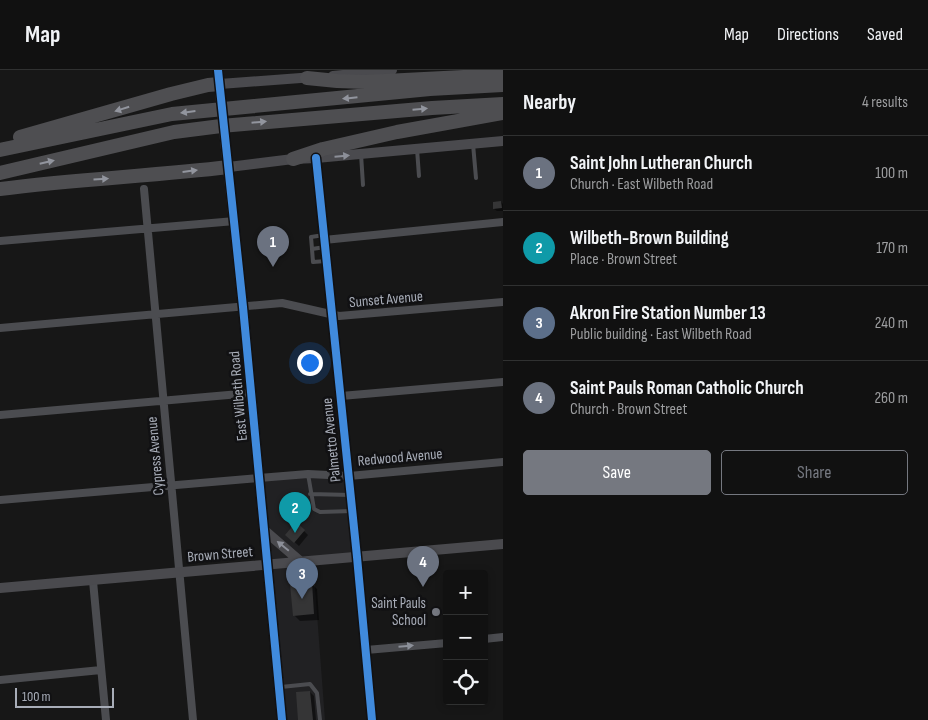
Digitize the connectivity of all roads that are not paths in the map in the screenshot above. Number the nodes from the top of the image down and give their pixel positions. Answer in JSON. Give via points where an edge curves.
{"nodes":[{"id":1,"x":392,"y":70,"type":"edge"},
{"id":2,"x":307,"y":74,"type":"edge"},
{"id":3,"x":503,"y":75,"type":"edge"},
{"id":4,"x":219,"y":77,"type":"edge"},
{"id":5,"x":503,"y":85,"type":"edge"},
{"id":6,"x":503,"y":104,"type":"edge"},
{"id":7,"x":503,"y":113,"type":"edge"},
{"id":8,"x":503,"y":141,"type":"edge"},
{"id":9,"x":0,"y":142,"type":"edge"},
{"id":10,"x":473,"y":144,"type":"junction"},
{"id":11,"x":416,"y":149,"type":"junction"},
{"id":12,"x":0,"y":150,"type":"edge"},
{"id":13,"x":362,"y":154,"type":"junction"},
{"id":14,"x":316,"y":158,"type":"junction"},
{"id":15,"x":293,"y":159,"type":"junction"},
{"id":16,"x":229,"y":167,"type":"junction"},
{"id":17,"x":0,"y":173,"type":"edge"},
{"id":18,"x":419,"y":176,"type":"dead end"},
{"id":19,"x":476,"y":178,"type":"dead end"},
{"id":20,"x":363,"y":185,"type":"dead end"},
{"id":21,"x":0,"y":189,"type":"edge"},
{"id":22,"x":144,"y":189,"type":"dead end"},
{"id":23,"x":235,"y":222,"type":"junction"},
{"id":24,"x":503,"y":222,"type":"edge"},
{"id":25,"x":148,"y":229,"type":"junction"},
{"id":26,"x":0,"y":241,"type":"edge"},
{"id":27,"x":324,"y":241,"type":"junction"},
{"id":28,"x":312,"y":249,"type":"junction"},
{"id":29,"x":326,"y":261,"type":"junction"},
{"id":30,"x":503,"y":302,"type":"edge"},
{"id":31,"x":243,"y":307,"type":"junction"},
{"id":32,"x":157,"y":314,"type":"junction"},
{"id":33,"x":332,"y":315,"type":"junction"},
{"id":34,"x":0,"y":328,"type":"edge"},
{"id":35,"x":503,"y":382,"type":"edge"},
{"id":36,"x":251,"y":392,"type":"junction"},
{"id":37,"x":341,"y":396,"type":"junction"},
{"id":38,"x":164,"y":400,"type":"junction"},
{"id":39,"x":0,"y":415,"type":"edge"},
{"id":40,"x":503,"y":462,"type":"edge"},
{"id":41,"x":308,"y":474,"type":"junction"},
{"id":42,"x":349,"y":476,"type":"junction"},
{"id":43,"x":259,"y":478,"type":"junction"},
{"id":44,"x":172,"y":485,"type":"junction"},
{"id":45,"x":310,"y":494,"type":"junction"},
{"id":46,"x":351,"y":494,"type":"junction"},
{"id":47,"x":0,"y":500,"type":"edge"},
{"id":48,"x":352,"y":511,"type":"junction"},
{"id":49,"x":264,"y":530,"type":"junction"},
{"id":50,"x":503,"y":544,"type":"edge"},
{"id":51,"x":357,"y":557,"type":"junction"},
{"id":52,"x":301,"y":562,"type":"junction"},
{"id":53,"x":267,"y":565,"type":"junction"},
{"id":54,"x":180,"y":573,"type":"junction"},
{"id":55,"x":93,"y":581,"type":"junction"},
{"id":56,"x":0,"y":588,"type":"edge"},
{"id":57,"x":503,"y":637,"type":"edge"},
{"id":58,"x":488,"y":639,"type":"edge"},
{"id":59,"x":443,"y":643,"type":"edge"},
{"id":60,"x":366,"y":650,"type":"junction"},
{"id":61,"x":101,"y":670,"type":"junction"},
{"id":62,"x":0,"y":680,"type":"edge"},
{"id":63,"x":279,"y":687,"type":"junction"},
{"id":64,"x":106,"y":720,"type":"edge"},
{"id":65,"x":193,"y":720,"type":"edge"},
{"id":66,"x":282,"y":720,"type":"edge"},
{"id":67,"x":320,"y":720,"type":"edge"},
{"id":68,"x":372,"y":720,"type":"edge"}],
"edges":[{"from":1,"to":2,"type":"main road"},
{"from":2,"to":3,"type":"highway","via":[[337,81],[365,82]]},
{"from":2,"to":4,"type":"main road"},
{"from":4,"to":9,"type":"highway","one_way":true,"via":[[208,85]]},
{"from":4,"to":16,"type":"main road","name":"East Wilbeth Road","bridge":true},
{"from":5,"to":12,"type":"highway","one_way":true,"via":[[172,114]]},
{"from":17,"to":6,"type":"highway","one_way":true,"via":[[174,132]]},
{"from":7,"to":15,"type":"highway","via":[[397,132]]},
{"from":8,"to":10,"type":"main road"},
{"from":10,"to":11,"type":"main road"},
{"from":10,"to":19,"type":"lane"},
{"from":11,"to":13,"type":"main road"},
{"from":11,"to":18,"type":"lane"},
{"from":14,"to":13,"type":"main road","one_way":true},
{"from":13,"to":20,"type":"lane"},
{"from":14,"to":15,"type":"main road"},
{"from":14,"to":27,"type":"street","name":"Palmetto Avenue"},
{"from":15,"to":16,"type":"main road"},
{"from":21,"to":16,"type":"highway","one_way":true},
{"from":16,"to":23,"type":"main road","name":"East Wilbeth Road"},
{"from":22,"to":25,"type":"street","name":"Cypress Avenue"},
{"from":23,"to":25,"type":"street"},
{"from":23,"to":31,"type":"main road","name":"East Wilbeth Road"},
{"from":24,"to":27,"type":"street"},
{"from":25,"to":26,"type":"street"},
{"from":25,"to":32,"type":"street","name":"Cypress Avenue"},
{"from":27,"to":28,"type":"lane"},
{"from":27,"to":28,"type":"lane","via":[[311,238]]},
{"from":27,"to":29,"type":"street","name":"Palmetto Avenue"},
{"from":28,"to":29,"type":"lane","via":[[313,262]]},
{"from":29,"to":33,"type":"street","name":"Palmetto Avenue"},
{"from":30,"to":33,"type":"street","name":"Sunset Avenue"},
{"from":31,"to":32,"type":"street","name":"Sunset Avenue"},
{"from":31,"to":33,"type":"street","name":"Sunset Avenue","via":[[282,303]]},
{"from":31,"to":36,"type":"main road","name":"East Wilbeth Road"},
{"from":32,"to":34,"type":"street","name":"Sunset Avenue"},
{"from":32,"to":38,"type":"street","name":"Cypress Avenue"},
{"from":33,"to":37,"type":"street","name":"Palmetto Avenue"},
{"from":35,"to":37,"type":"street"},
{"from":36,"to":38,"type":"street"},
{"from":36,"to":43,"type":"main road","name":"East Wilbeth Road"},
{"from":37,"to":42,"type":"street","name":"Palmetto Avenue"},
{"from":38,"to":39,"type":"street"},
{"from":38,"to":44,"type":"street","name":"Cypress Avenue"},
{"from":40,"to":42,"type":"street","name":"Redwood Avenue"},
{"from":41,"to":42,"type":"street","name":"Redwood Avenue"},
{"from":41,"to":43,"type":"street","name":"Redwood Avenue"},
{"from":41,"to":45,"type":"lane"},
{"from":42,"to":46,"type":"street","name":"Palmetto Avenue"},
{"from":43,"to":44,"type":"street","name":"Redwood Avenue"},
{"from":43,"to":49,"type":"main road","name":"East Wilbeth Road"},
{"from":44,"to":47,"type":"street","name":"Redwood Avenue"},
{"from":44,"to":54,"type":"street","name":"Cypress Avenue"},
{"from":45,"to":46,"type":"lane"},
{"from":45,"to":48,"type":"lane","via":[[314,509],[320,512]]},
{"from":46,"to":48,"type":"street","name":"Palmetto Avenue"},
{"from":48,"to":51,"type":"street","name":"Palmetto Avenue"},
{"from":52,"to":49,"type":"main road","one_way":true},
{"from":49,"to":53,"type":"main road","name":"East Wilbeth Road"},
{"from":50,"to":51,"type":"main road","name":"Brown Street"},
{"from":51,"to":52,"type":"main road","name":"Brown Street"},
{"from":51,"to":60,"type":"street","name":"Palmetto Avenue"},
{"from":52,"to":53,"type":"main road","name":"Brown Street"},
{"from":53,"to":54,"type":"main road","name":"Brown Street"},
{"from":53,"to":63,"type":"main road","name":"East Wilbeth Road"},
{"from":54,"to":55,"type":"main road","name":"Brown Street"},
{"from":54,"to":65,"type":"street","name":"Cypress Avenue"},
{"from":55,"to":56,"type":"main road","name":"Brown Street"},
{"from":55,"to":61,"type":"street"},
{"from":57,"to":58,"type":"street"},
{"from":60,"to":59,"type":"street","one_way":true},
{"from":60,"to":68,"type":"street","name":"Palmetto Avenue"},
{"from":61,"to":62,"type":"street"},
{"from":61,"to":64,"type":"street"},
{"from":63,"to":66,"type":"main road","name":"East Wilbeth Road"},
{"from":63,"to":67,"type":"lane","via":[[310,684],[317,693]]}]}
